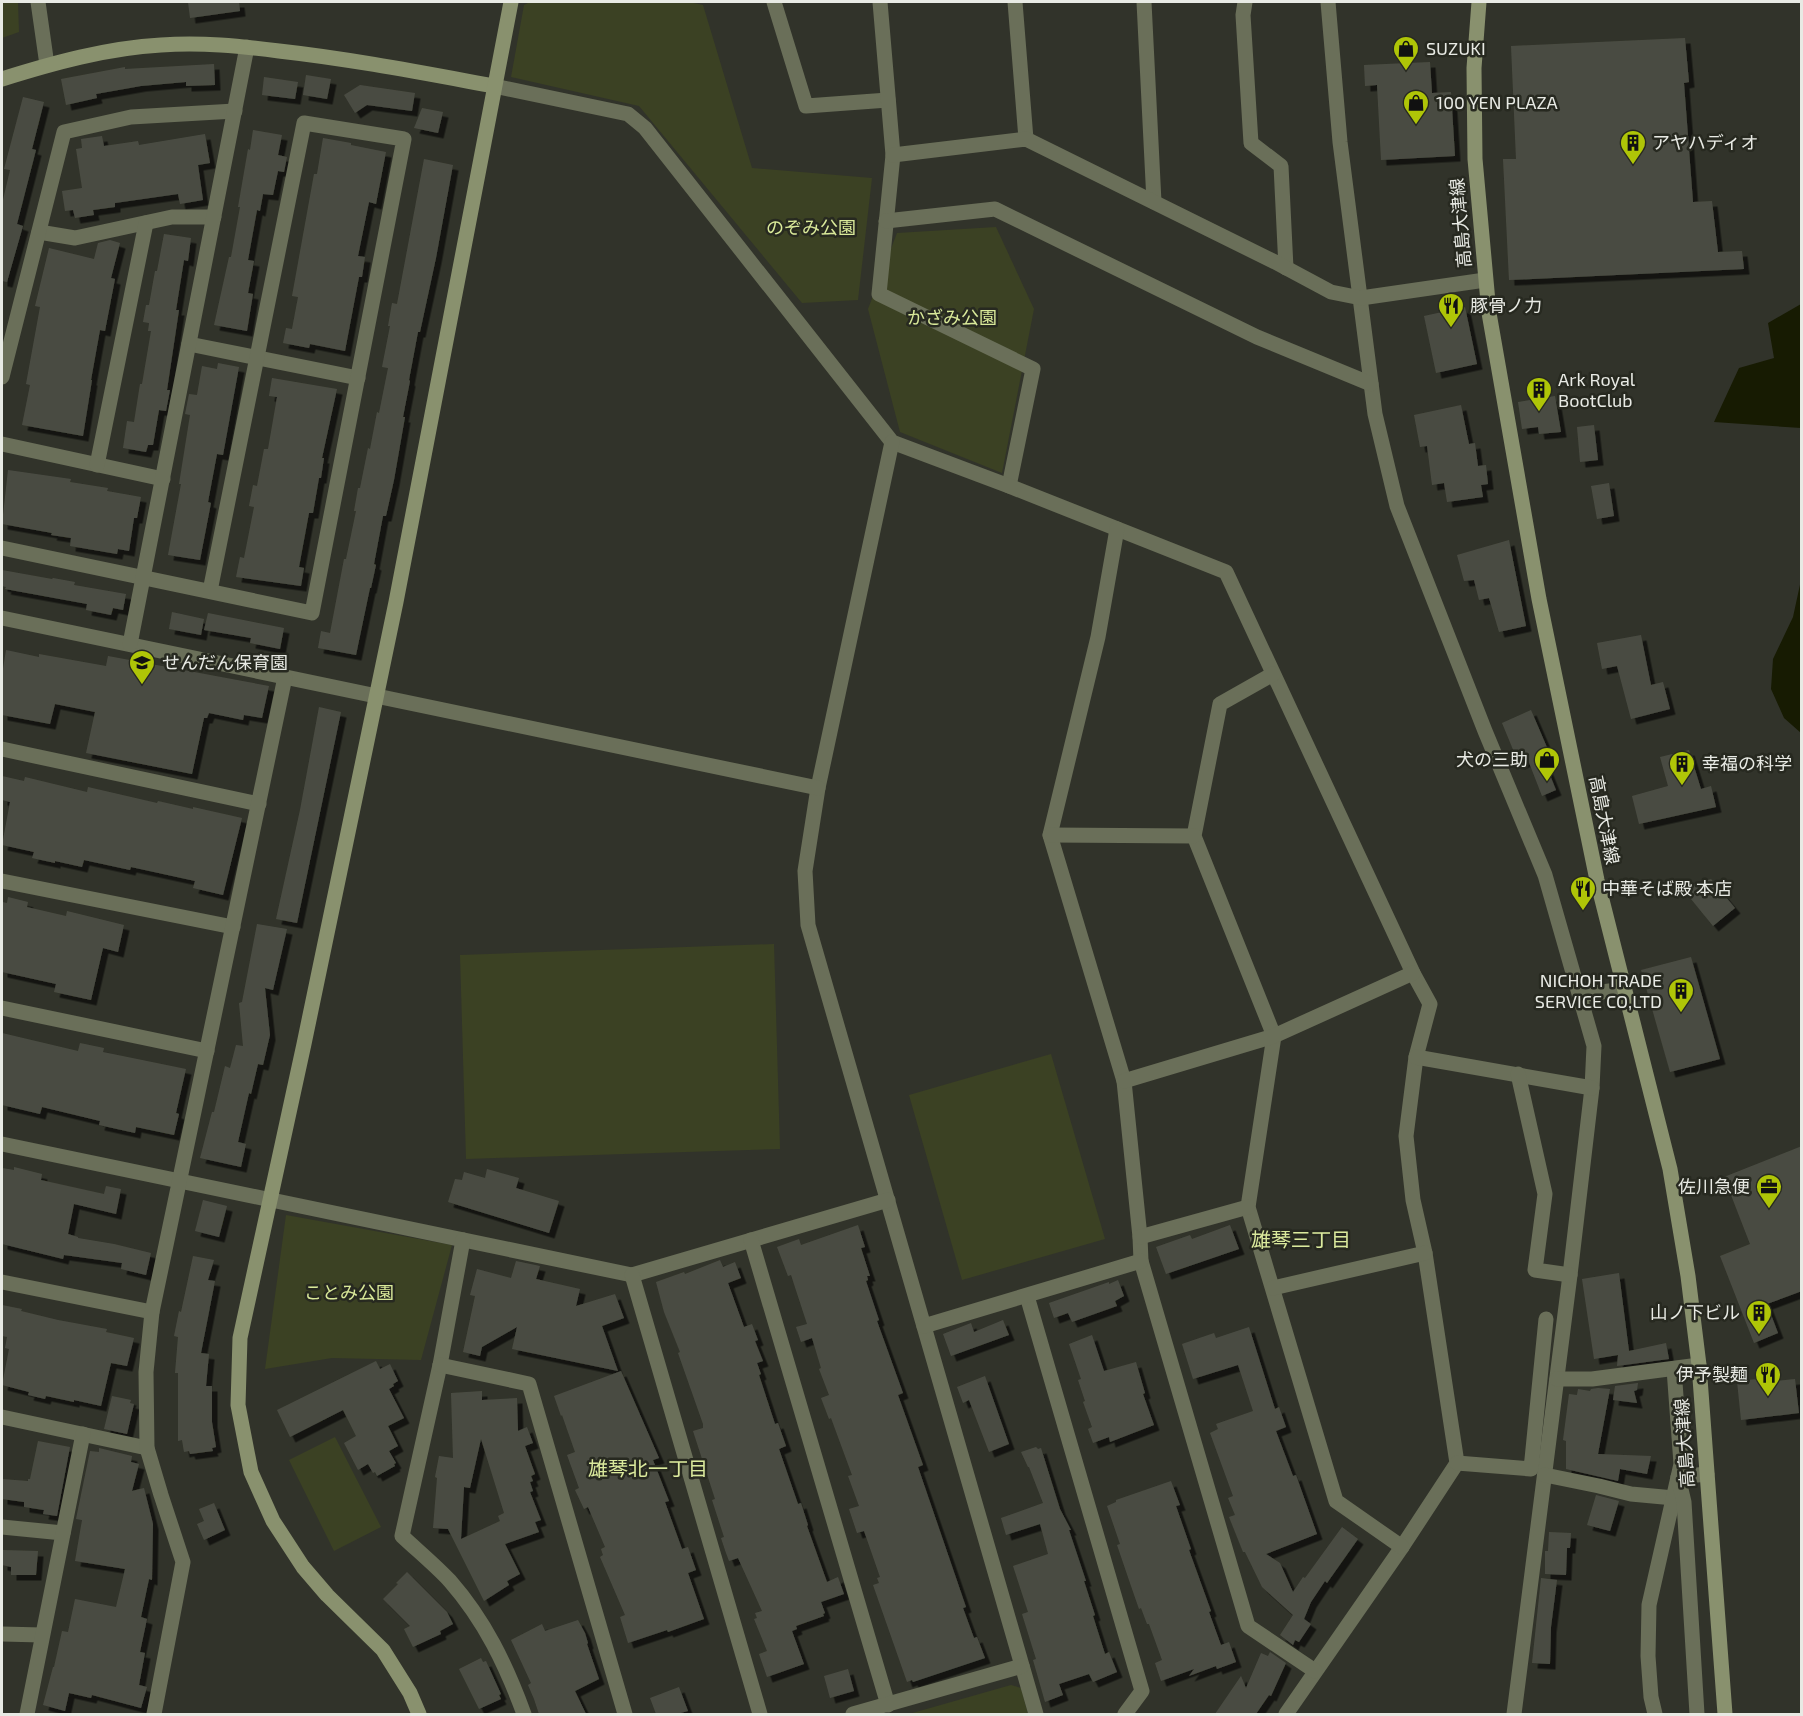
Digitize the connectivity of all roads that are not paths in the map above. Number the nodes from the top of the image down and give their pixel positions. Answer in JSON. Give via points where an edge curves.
{"nodes":[{"id":1,"x":38,"y":2,"type":"edge"},
{"id":2,"x":511,"y":2,"type":"edge"},
{"id":3,"x":774,"y":2,"type":"edge"},
{"id":4,"x":880,"y":2,"type":"edge"},
{"id":5,"x":1015,"y":2,"type":"edge"},
{"id":6,"x":1144,"y":2,"type":"edge"},
{"id":7,"x":1245,"y":2,"type":"edge"},
{"id":8,"x":1328,"y":2,"type":"edge"},
{"id":9,"x":1479,"y":2,"type":"edge"},
{"id":10,"x":247,"y":47,"type":"junction"},
{"id":11,"x":46,"y":64,"type":"junction"},
{"id":12,"x":2,"y":79,"type":"edge"},
{"id":13,"x":494,"y":86,"type":"junction"},
{"id":14,"x":888,"y":100,"type":"junction"},
{"id":15,"x":235,"y":111,"type":"junction"},
{"id":16,"x":1026,"y":139,"type":"junction"},
{"id":17,"x":893,"y":155,"type":"junction"},
{"id":18,"x":1154,"y":202,"type":"junction"},
{"id":19,"x":214,"y":217,"type":"junction"},
{"id":20,"x":886,"y":221,"type":"junction"},
{"id":21,"x":146,"y":223,"type":"junction"},
{"id":22,"x":39,"y":232,"type":"junction"},
{"id":23,"x":1286,"y":268,"type":"junction"},
{"id":24,"x":1485,"y":280,"type":"junction"},
{"id":25,"x":1360,"y":298,"type":"junction"},
{"id":26,"x":189,"y":344,"type":"junction"},
{"id":27,"x":257,"y":358,"type":"junction"},
{"id":28,"x":2,"y":377,"type":"edge"},
{"id":29,"x":358,"y":378,"type":"junction"},
{"id":30,"x":1371,"y":384,"type":"junction"},
{"id":31,"x":891,"y":442,"type":"junction"},
{"id":32,"x":2,"y":444,"type":"edge"},
{"id":33,"x":97,"y":465,"type":"junction"},
{"id":34,"x":163,"y":479,"type":"junction"},
{"id":35,"x":1009,"y":486,"type":"junction"},
{"id":36,"x":1117,"y":529,"type":"junction"},
{"id":37,"x":2,"y":548,"type":"edge"},
{"id":38,"x":143,"y":578,"type":"junction"},
{"id":39,"x":210,"y":591,"type":"junction"},
{"id":40,"x":2,"y":618,"type":"edge"},
{"id":41,"x":130,"y":644,"type":"junction"},
{"id":42,"x":1273,"y":674,"type":"junction"},
{"id":43,"x":285,"y":677,"type":"junction"},
{"id":44,"x":375,"y":696,"type":"junction"},
{"id":45,"x":2,"y":749,"type":"edge"},
{"id":46,"x":819,"y":788,"type":"junction"},
{"id":47,"x":259,"y":804,"type":"junction"},
{"id":48,"x":1050,"y":835,"type":"junction"},
{"id":49,"x":1194,"y":836,"type":"junction"},
{"id":50,"x":2,"y":881,"type":"edge"},
{"id":51,"x":232,"y":927,"type":"junction"},
{"id":52,"x":1413,"y":973,"type":"junction"},
{"id":53,"x":1624,"y":989,"type":"junction"},
{"id":54,"x":1580,"y":995,"type":"junction"},
{"id":55,"x":2,"y":1008,"type":"edge"},
{"id":56,"x":1274,"y":1036,"type":"junction"},
{"id":57,"x":207,"y":1051,"type":"junction"},
{"id":58,"x":1416,"y":1058,"type":"junction"},
{"id":59,"x":1518,"y":1074,"type":"junction"},
{"id":60,"x":1124,"y":1080,"type":"junction"},
{"id":61,"x":1592,"y":1088,"type":"junction"},
{"id":62,"x":2,"y":1144,"type":"edge"},
{"id":63,"x":180,"y":1181,"type":"junction"},
{"id":64,"x":270,"y":1200,"type":"junction"},
{"id":65,"x":888,"y":1200,"type":"junction"},
{"id":66,"x":1248,"y":1207,"type":"junction"},
{"id":67,"x":1140,"y":1237,"type":"junction"},
{"id":68,"x":463,"y":1240,"type":"junction"},
{"id":69,"x":751,"y":1240,"type":"junction"},
{"id":70,"x":1425,"y":1253,"type":"junction"},
{"id":71,"x":1141,"y":1261,"type":"junction"},
{"id":72,"x":632,"y":1275,"type":"junction"},
{"id":73,"x":1570,"y":1275,"type":"junction"},
{"id":74,"x":2,"y":1282,"type":"edge"},
{"id":75,"x":1272,"y":1288,"type":"junction"},
{"id":76,"x":1027,"y":1296,"type":"junction"},
{"id":77,"x":152,"y":1312,"type":"junction"},
{"id":78,"x":1546,"y":1319,"type":"dead end"},
{"id":79,"x":924,"y":1326,"type":"junction"},
{"id":80,"x":440,"y":1365,"type":"junction"},
{"id":81,"x":1699,"y":1365,"type":"junction"},
{"id":82,"x":1674,"y":1369,"type":"junction"},
{"id":83,"x":1557,"y":1379,"type":"junction"},
{"id":84,"x":2,"y":1417,"type":"edge"},
{"id":85,"x":83,"y":1434,"type":"junction"},
{"id":86,"x":147,"y":1448,"type":"junction"},
{"id":87,"x":1540,"y":1456,"type":"junction"},
{"id":88,"x":1457,"y":1463,"type":"junction"},
{"id":89,"x":1707,"y":1474,"type":"junction"},
{"id":90,"x":1545,"y":1475,"type":"junction"},
{"id":91,"x":1678,"y":1477,"type":"junction"},
{"id":92,"x":1674,"y":1498,"type":"junction"},
{"id":93,"x":2,"y":1527,"type":"edge"},
{"id":94,"x":63,"y":1533,"type":"junction"},
{"id":95,"x":1402,"y":1547,"type":"junction"},
{"id":96,"x":2,"y":1634,"type":"edge"},
{"id":97,"x":42,"y":1635,"type":"junction"},
{"id":98,"x":1022,"y":1666,"type":"junction"},
{"id":99,"x":1315,"y":1671,"type":"junction"},
{"id":100,"x":888,"y":1705,"type":"junction"},
{"id":101,"x":27,"y":1714,"type":"edge"},
{"id":102,"x":154,"y":1714,"type":"edge"},
{"id":103,"x":419,"y":1714,"type":"edge"},
{"id":104,"x":524,"y":1714,"type":"edge"},
{"id":105,"x":625,"y":1714,"type":"edge"},
{"id":106,"x":760,"y":1714,"type":"edge"},
{"id":107,"x":853,"y":1714,"type":"edge"},
{"id":108,"x":1036,"y":1714,"type":"edge"},
{"id":109,"x":1125,"y":1714,"type":"edge"},
{"id":110,"x":1286,"y":1714,"type":"edge"},
{"id":111,"x":1514,"y":1714,"type":"edge"},
{"id":112,"x":1655,"y":1714,"type":"edge"},
{"id":113,"x":1697,"y":1714,"type":"edge"},
{"id":114,"x":1725,"y":1714,"type":"edge"}],
"edges":[{"from":1,"to":11,"type":"street"},
{"from":2,"to":13,"type":"street"},
{"from":3,"to":14,"type":"street","via":[[806,106]]},
{"from":4,"to":14,"type":"street"},
{"from":5,"to":16,"type":"street"},
{"from":6,"to":18,"type":"street"},
{"from":7,"to":23,"type":"street","via":[[1251,143],[1281,166]]},
{"from":8,"to":25,"type":"street","via":[[1340,142]]},
{"from":9,"to":24,"type":"street","name":"高島大津線","via":[[1474,68],[1475,159]]},
{"from":10,"to":11,"type":"street","via":[[161,45]]},
{"from":10,"to":13,"type":"street","via":[[338,58]]},
{"from":10,"to":15,"type":"street"},
{"from":11,"to":12,"type":"street"},
{"from":13,"to":31,"type":"street","via":[[627,114],[645,129]]},
{"from":13,"to":44,"type":"street"},
{"from":14,"to":17,"type":"street"},
{"from":15,"to":19,"type":"street"},
{"from":15,"to":22,"type":"street","via":[[132,117],[64,132]]},
{"from":16,"to":17,"type":"street"},
{"from":16,"to":18,"type":"street"},
{"from":17,"to":20,"type":"street"},
{"from":18,"to":23,"type":"street"},
{"from":19,"to":21,"type":"street","via":[[172,217]]},
{"from":19,"to":26,"type":"street"},
{"from":20,"to":30,"type":"street","via":[[995,209],[1257,337]]},
{"from":20,"to":35,"type":"street","via":[[879,294],[1033,369]]},
{"from":21,"to":22,"type":"street","via":[[75,238]]},
{"from":21,"to":33,"type":"street"},
{"from":22,"to":28,"type":"street"},
{"from":23,"to":25,"type":"street","via":[[1331,292]]},
{"from":24,"to":25,"type":"street"},
{"from":24,"to":53,"type":"street","name":"高島大津線","via":[[1539,599],[1596,880]]},
{"from":25,"to":30,"type":"street"},
{"from":26,"to":27,"type":"street"},
{"from":26,"to":34,"type":"street"},
{"from":27,"to":29,"type":"street"},
{"from":27,"to":29,"type":"street","via":[[304,123],[404,139]]},
{"from":27,"to":39,"type":"street"},
{"from":29,"to":39,"type":"street","via":[[312,613]]},
{"from":30,"to":54,"type":"street","via":[[1397,506],[1545,875]]},
{"from":31,"to":35,"type":"street"},
{"from":31,"to":46,"type":"street"},
{"from":32,"to":33,"type":"street"},
{"from":33,"to":34,"type":"street"},
{"from":34,"to":38,"type":"street"},
{"from":35,"to":36,"type":"street"},
{"from":36,"to":42,"type":"street","via":[[1226,572]]},
{"from":36,"to":48,"type":"street","via":[[1098,638]]},
{"from":37,"to":38,"type":"street"},
{"from":38,"to":39,"type":"street"},
{"from":38,"to":41,"type":"street"},
{"from":40,"to":41,"type":"street"},
{"from":41,"to":43,"type":"street"},
{"from":42,"to":49,"type":"street","via":[[1220,704]]},
{"from":42,"to":52,"type":"street"},
{"from":43,"to":44,"type":"street"},
{"from":43,"to":47,"type":"street"},
{"from":44,"to":46,"type":"street"},
{"from":44,"to":64,"type":"street"},
{"from":45,"to":47,"type":"street"},
{"from":46,"to":65,"type":"street","via":[[805,871],[808,925]]},
{"from":47,"to":51,"type":"street"},
{"from":48,"to":49,"type":"street"},
{"from":48,"to":60,"type":"street"},
{"from":49,"to":56,"type":"street"},
{"from":50,"to":51,"type":"street"},
{"from":51,"to":57,"type":"street"},
{"from":52,"to":56,"type":"street"},
{"from":52,"to":58,"type":"street","via":[[1430,1004]]},
{"from":53,"to":54,"type":"street"},
{"from":53,"to":81,"type":"street","name":"高島大津線","via":[[1670,1169]]},
{"from":54,"to":61,"type":"street","via":[[1594,1046]]},
{"from":55,"to":57,"type":"street"},
{"from":56,"to":60,"type":"street"},
{"from":56,"to":66,"type":"street"},
{"from":57,"to":63,"type":"street"},
{"from":58,"to":59,"type":"street"},
{"from":58,"to":70,"type":"street","via":[[1406,1136],[1413,1200]]},
{"from":59,"to":61,"type":"street"},
{"from":59,"to":73,"type":"street","via":[[1545,1194],[1535,1270]]},
{"from":60,"to":67,"type":"street"},
{"from":61,"to":73,"type":"street"},
{"from":62,"to":63,"type":"street"},
{"from":63,"to":64,"type":"street"},
{"from":63,"to":77,"type":"street"},
{"from":64,"to":68,"type":"street"},
{"from":64,"to":103,"type":"street","via":[[240,1338],[238,1405],[251,1472],[273,1521],[303,1568],[383,1650]]},
{"from":65,"to":69,"type":"street"},
{"from":65,"to":79,"type":"street"},
{"from":66,"to":67,"type":"street"},
{"from":66,"to":75,"type":"street"},
{"from":67,"to":71,"type":"street"},
{"from":68,"to":72,"type":"street"},
{"from":68,"to":80,"type":"street"},
{"from":69,"to":72,"type":"street"},
{"from":69,"to":100,"type":"street"},
{"from":70,"to":75,"type":"street"},
{"from":70,"to":88,"type":"street"},
{"from":71,"to":76,"type":"street"},
{"from":71,"to":99,"type":"street","via":[[1248,1626]]},
{"from":72,"to":106,"type":"street"},
{"from":73,"to":83,"type":"street"},
{"from":74,"to":77,"type":"street"},
{"from":75,"to":95,"type":"street","via":[[1336,1501]]},
{"from":76,"to":79,"type":"street"},
{"from":76,"to":109,"type":"street","via":[[1142,1691]]},
{"from":77,"to":86,"type":"street","via":[[146,1372]]},
{"from":78,"to":87,"type":"street"},
{"from":79,"to":98,"type":"street"},
{"from":80,"to":104,"type":"street","via":[[402,1536],[449,1581],[483,1625],[509,1674]]},
{"from":80,"to":105,"type":"street","via":[[529,1384]]},
{"from":81,"to":82,"type":"street"},
{"from":81,"to":89,"type":"street","name":"高島大津線"},
{"from":82,"to":83,"type":"street","via":[[1593,1379]]},
{"from":82,"to":91,"type":"street","via":[[1681,1464]]},
{"from":83,"to":87,"type":"street"},
{"from":84,"to":85,"type":"street"},
{"from":85,"to":86,"type":"street"},
{"from":85,"to":94,"type":"street"},
{"from":86,"to":102,"type":"street","via":[[183,1562]]},
{"from":87,"to":88,"type":"street","via":[[1531,1468]]},
{"from":87,"to":90,"type":"street"},
{"from":88,"to":95,"type":"street"},
{"from":89,"to":91,"type":"street"},
{"from":89,"to":114,"type":"street","name":"高島大津線"},
{"from":90,"to":92,"type":"street","via":[[1631,1494]]},
{"from":90,"to":111,"type":"street"},
{"from":91,"to":92,"type":"street"},
{"from":91,"to":113,"type":"street","via":[[1684,1502]]},
{"from":92,"to":112,"type":"street","via":[[1649,1605],[1648,1656]]},
{"from":93,"to":94,"type":"street"},
{"from":94,"to":97,"type":"street"},
{"from":95,"to":99,"type":"street"},
{"from":96,"to":97,"type":"street"},
{"from":97,"to":101,"type":"street"},
{"from":98,"to":100,"type":"street"},
{"from":98,"to":108,"type":"street"},
{"from":99,"to":110,"type":"street"},
{"from":100,"to":107,"type":"street"}]}
